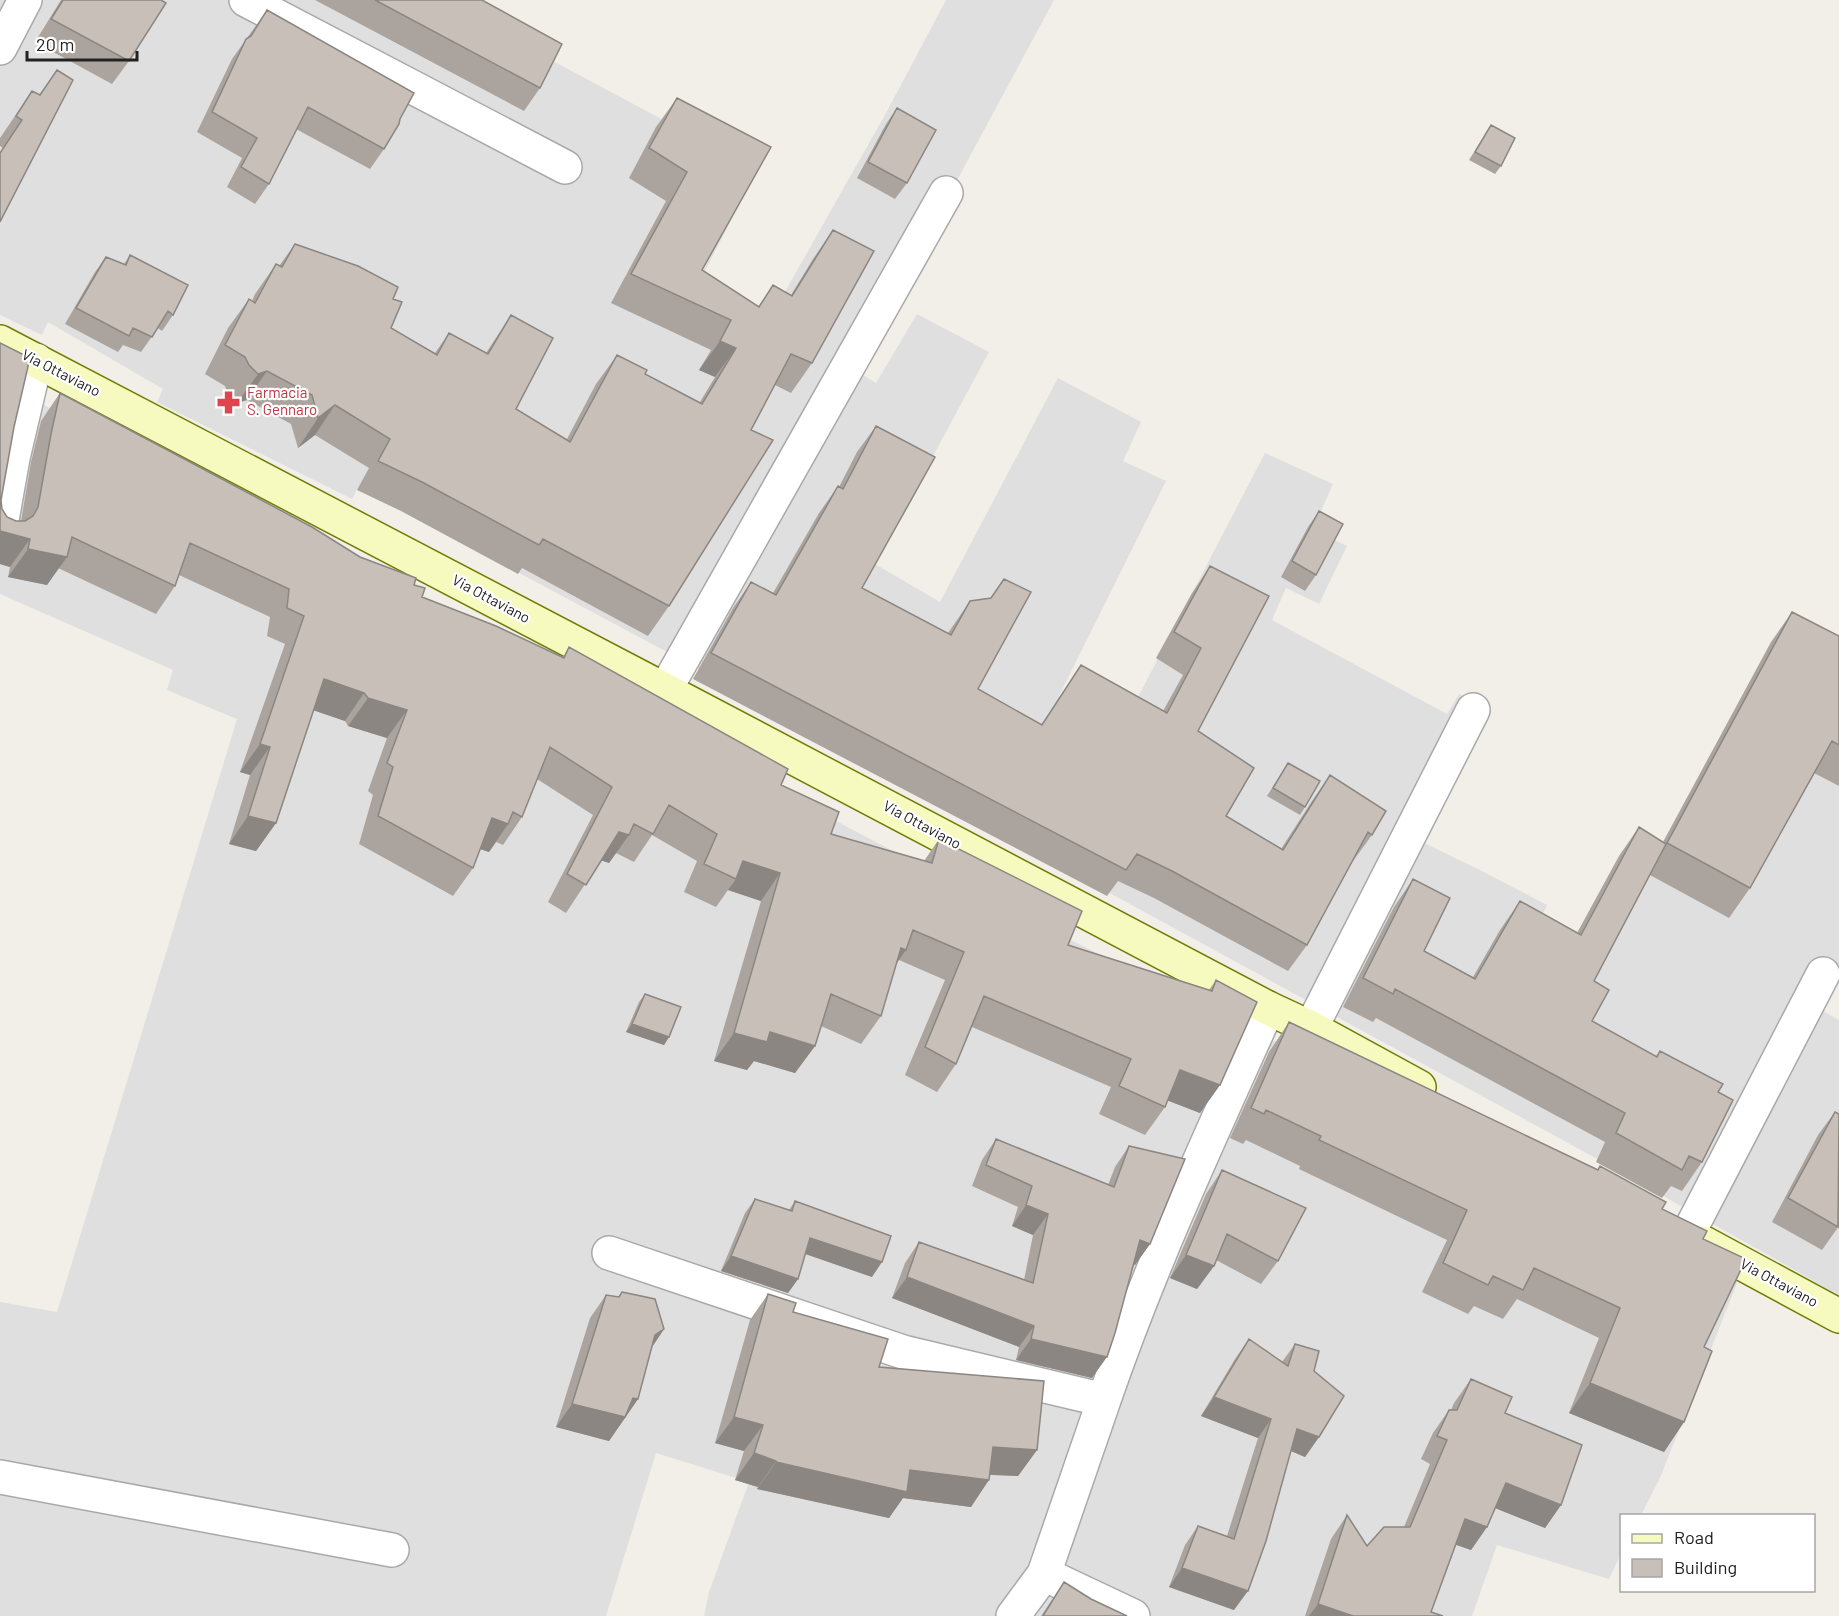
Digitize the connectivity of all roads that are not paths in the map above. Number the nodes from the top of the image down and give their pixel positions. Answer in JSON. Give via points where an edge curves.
{"nodes":[{"id":1,"x":25,"y":0,"type":"edge"},
{"id":2,"x":246,"y":0,"type":"edge"},
{"id":3,"x":0,"y":48,"type":"edge"},
{"id":4,"x":565,"y":167,"type":"dead end"},
{"id":5,"x":946,"y":193,"type":"dead end"},
{"id":6,"x":0,"y":342,"type":"edge"},
{"id":7,"x":36,"y":360,"type":"junction"},
{"id":8,"x":0,"y":531,"type":"edge"},
{"id":9,"x":665,"y":690,"type":"junction"},
{"id":10,"x":1473,"y":710,"type":"dead end"},
{"id":11,"x":1823,"y":974,"type":"dead end"},
{"id":12,"x":1268,"y":1008,"type":"junction"},
{"id":13,"x":1311,"y":1028,"type":"junction"},
{"id":14,"x":1447,"y":1102,"type":"edge"},
{"id":15,"x":1678,"y":1228,"type":"joint"},
{"id":16,"x":609,"y":1253,"type":"dead end"},
{"id":17,"x":1839,"y":1316,"type":"edge"},
{"id":18,"x":1104,"y":1400,"type":"junction"},
{"id":19,"x":0,"y":1477,"type":"edge"},
{"id":20,"x":392,"y":1550,"type":"dead end"},
{"id":21,"x":1044,"y":1574,"type":"junction"},
{"id":22,"x":1013,"y":1616,"type":"edge"},
{"id":23,"x":1133,"y":1616,"type":"edge"}],
"edges":[{"from":1,"to":3,"type":"street"},
{"from":2,"to":4,"type":"street"},
{"from":5,"to":9,"type":"street"},
{"from":6,"to":7,"type":"main road","name":"Via Ottaviano"},
{"from":7,"to":8,"type":"street"},
{"from":7,"to":9,"type":"main road","name":"Via Ottaviano"},
{"from":9,"to":12,"type":"main road","name":"Via Ottaviano"},
{"from":10,"to":13,"type":"street"},
{"from":11,"to":15,"type":"street"},
{"from":12,"to":13,"type":"main road","name":"Via Ottaviano"},
{"from":12,"to":18,"type":"street","via":[[1125,1337]]},
{"from":13,"to":14,"type":"main road","name":"Via Ottaviano"},
{"from":15,"to":17,"type":"main road","name":"Via Ottaviano"},
{"from":16,"to":18,"type":"street","via":[[903,1352]]},
{"from":18,"to":21,"type":"street"},
{"from":19,"to":20,"type":"street"},
{"from":21,"to":22,"type":"street"},
{"from":21,"to":23,"type":"street"}]}
